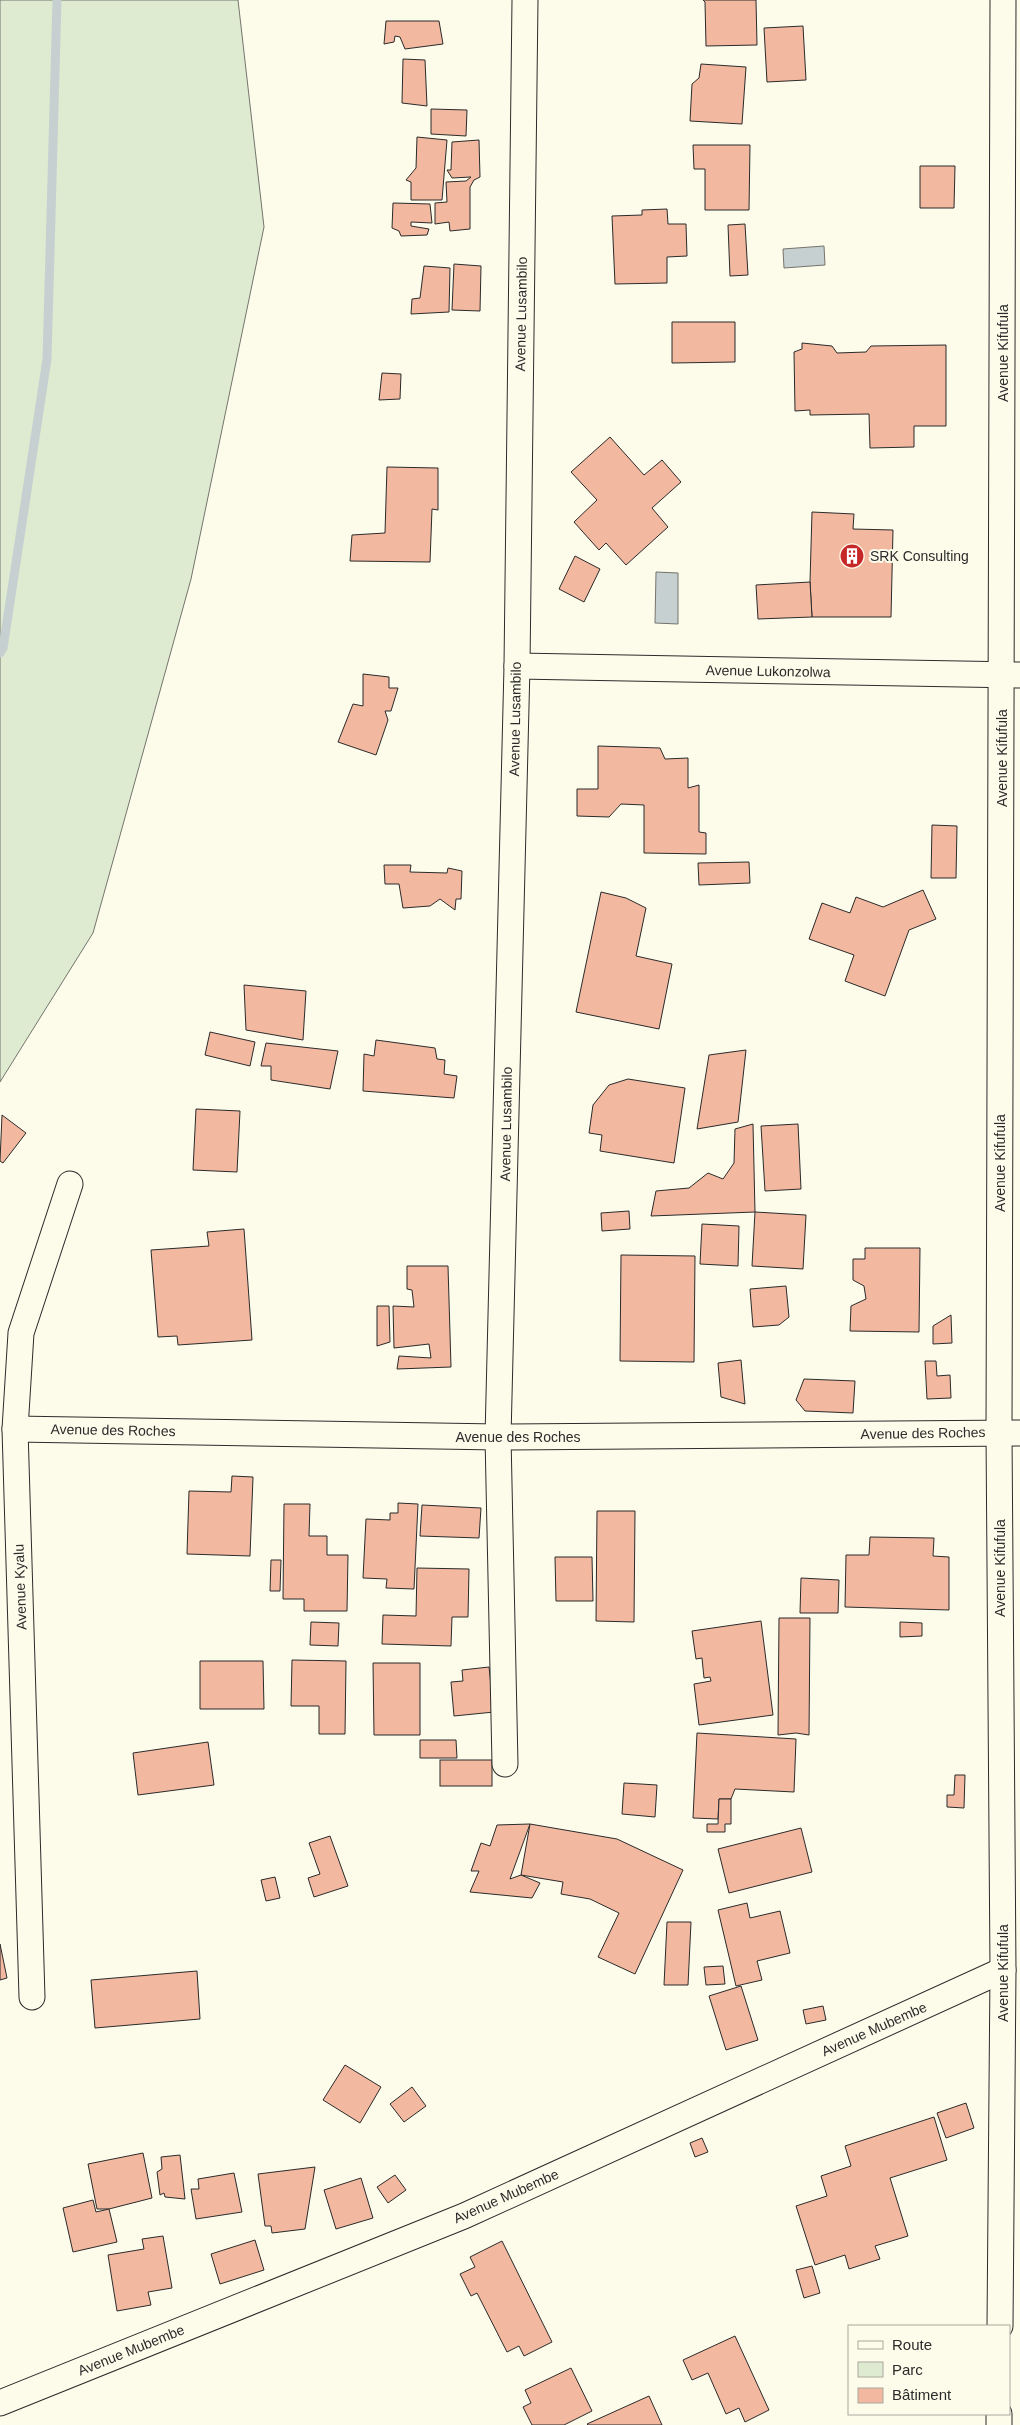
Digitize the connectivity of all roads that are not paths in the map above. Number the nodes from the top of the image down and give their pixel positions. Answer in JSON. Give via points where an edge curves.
{"nodes":[{"id":1,"x":525,"y":0,"type":"edge"},
{"id":2,"x":1003,"y":0,"type":"edge"},
{"id":3,"x":517,"y":666,"type":"junction"},
{"id":4,"x":1011,"y":675,"type":"edge"},
{"id":5,"x":70,"y":1184,"type":"dead end"},
{"id":6,"x":15,"y":1429,"type":"junction"},
{"id":7,"x":1009,"y":1433,"type":"edge"},
{"id":8,"x":498,"y":1437,"type":"junction"},
{"id":9,"x":505,"y":1764,"type":"dead end"},
{"id":10,"x":1003,"y":1970,"type":"junction"},
{"id":11,"x":32,"y":1997,"type":"dead end"},
{"id":12,"x":1000,"y":2325,"type":"edge"},
{"id":13,"x":0,"y":2403,"type":"edge"}],
"edges":[{"from":1,"to":3,"type":"street","name":"Avenue Lusambilo"},
{"from":2,"to":4,"type":"street","name":"Avenue Kifufula"},
{"from":3,"to":4,"type":"street","name":"Avenue Lukonzolwa"},
{"from":3,"to":8,"type":"street","name":"Avenue Lusambilo"},
{"from":4,"to":7,"type":"street","name":"Avenue Kifufula"},
{"from":5,"to":6,"type":"street","name":"Avenue Kyalu","via":[[21,1333]]},
{"from":6,"to":8,"type":"street","name":"Avenue des Roches"},
{"from":6,"to":11,"type":"street","name":"Avenue Kyalu"},
{"from":7,"to":8,"type":"street","name":"Avenue des Roches"},
{"from":7,"to":10,"type":"street","name":"Avenue Kifufula"},
{"from":8,"to":9,"type":"street","name":"Avenue Lusambilo"},
{"from":10,"to":12,"type":"street","name":"Avenue Kifufula"},
{"from":10,"to":13,"type":"street","name":"Avenue Mubembe","via":[[464,2216]]}]}
